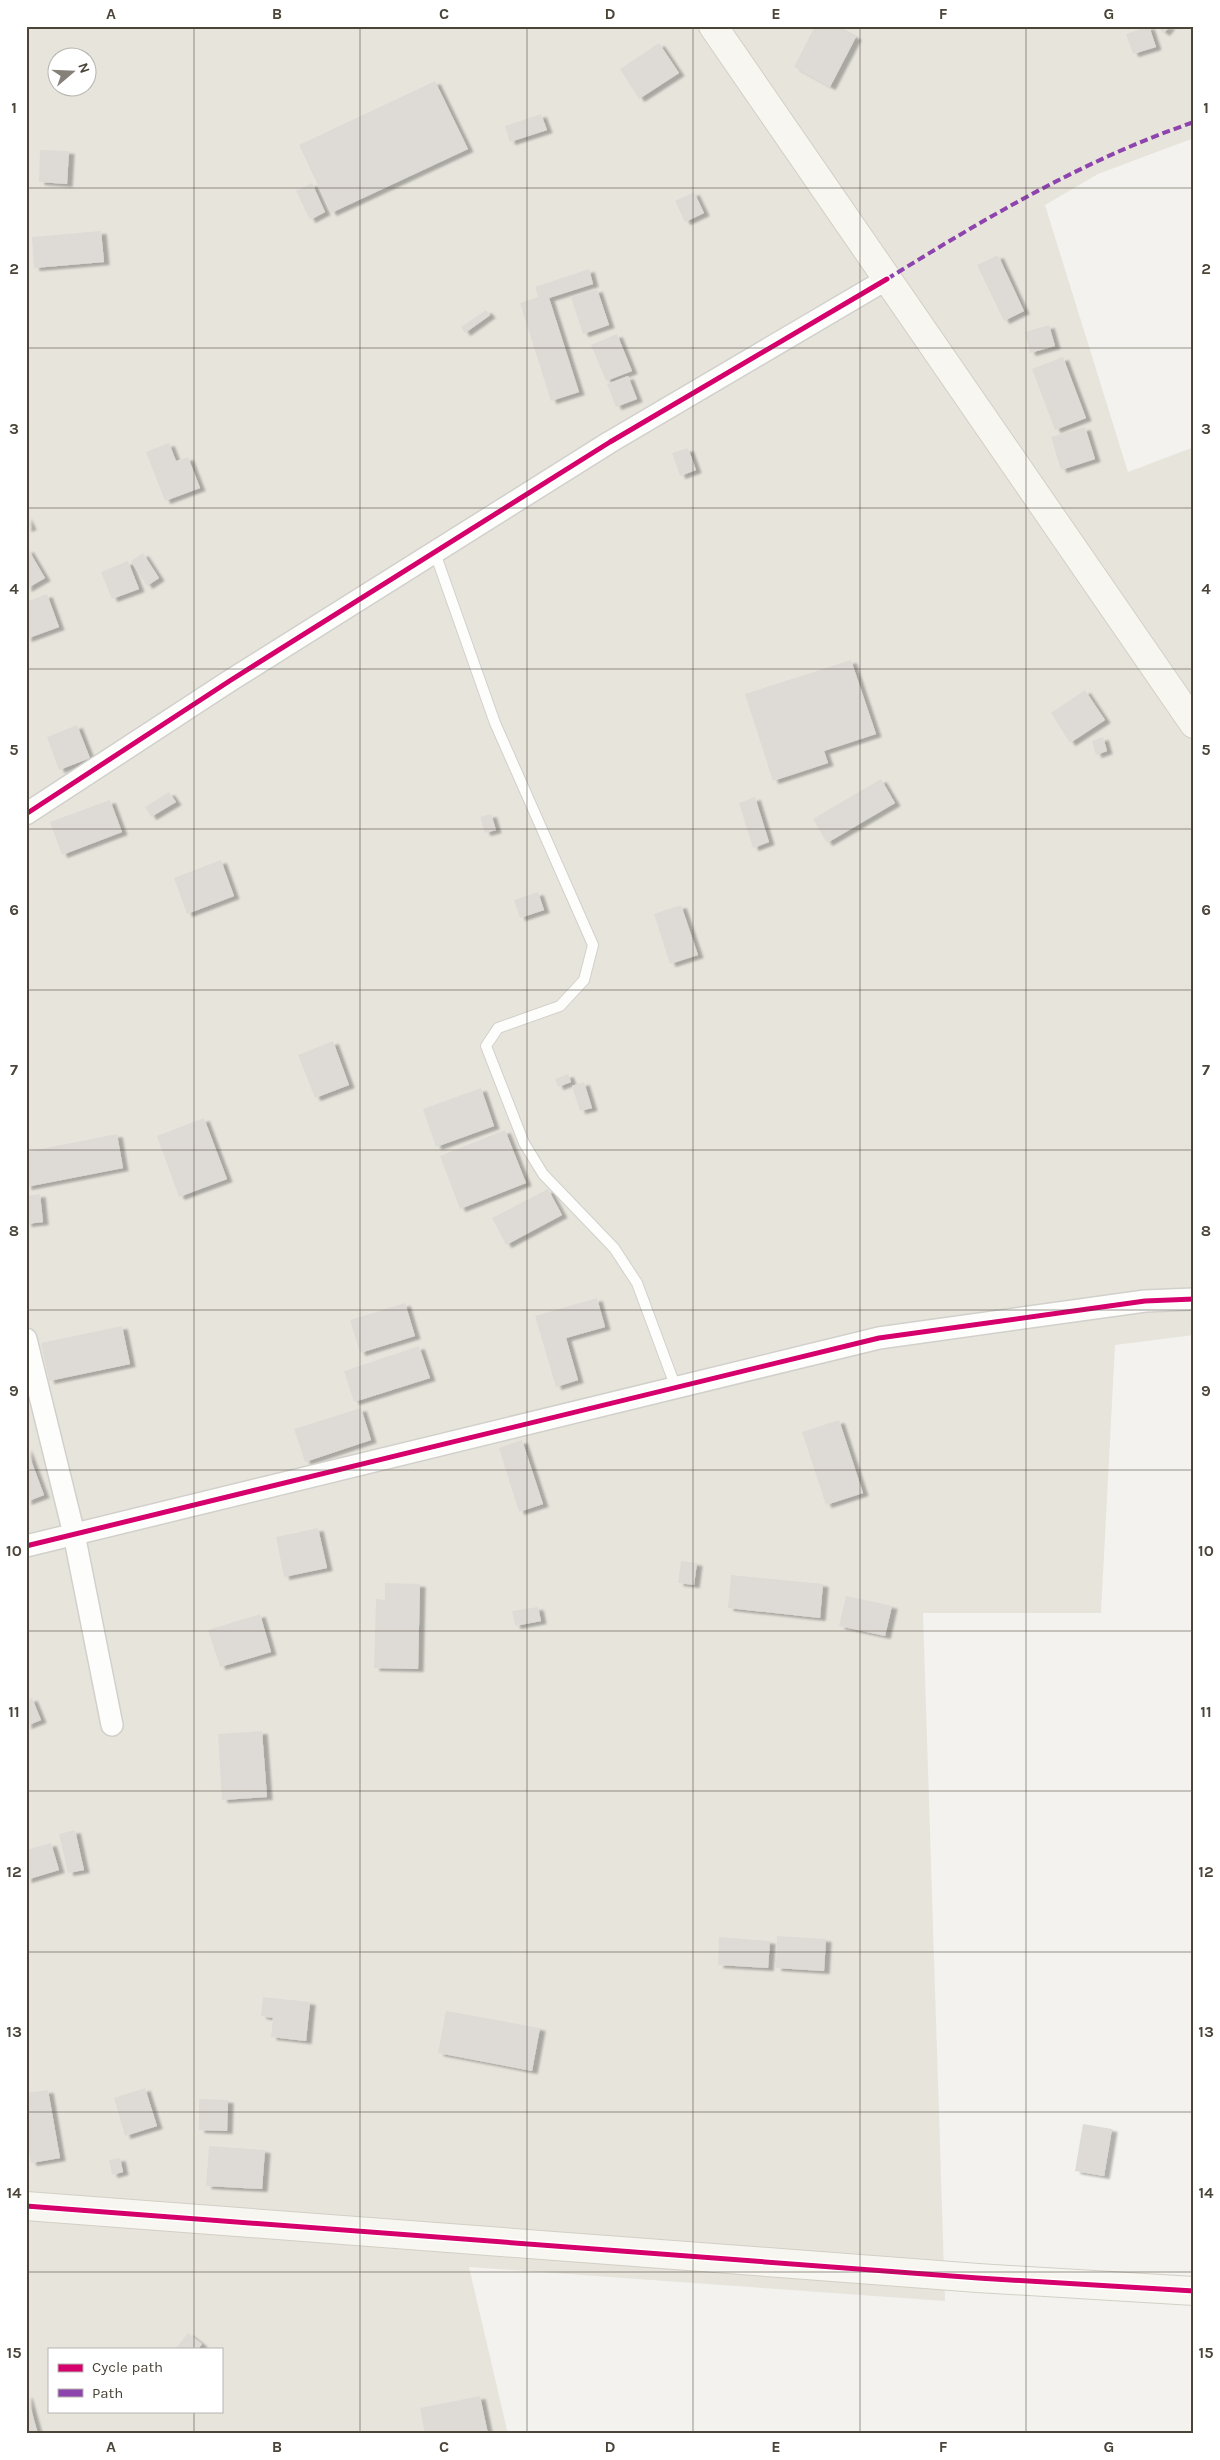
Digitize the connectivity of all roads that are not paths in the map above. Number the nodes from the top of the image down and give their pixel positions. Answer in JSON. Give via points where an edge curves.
{"nodes":[{"id":1,"x":713,"y":26,"type":"edge"},
{"id":2,"x":887,"y":278,"type":"junction"},
{"id":3,"x":435,"y":553,"type":"junction"},
{"id":4,"x":1194,"y":724,"type":"edge"},
{"id":5,"x":26,"y":814,"type":"edge"},
{"id":6,"x":1194,"y":1299,"type":"edge"},
{"id":7,"x":26,"y":1339,"type":"edge"},
{"id":8,"x":676,"y":1388,"type":"junction"},
{"id":9,"x":74,"y":1534,"type":"junction"},
{"id":10,"x":26,"y":1546,"type":"edge"},
{"id":11,"x":112,"y":1725,"type":"dead end"},
{"id":12,"x":26,"y":2206,"type":"edge"},
{"id":13,"x":1194,"y":2292,"type":"edge"}],
"edges":[{"from":1,"to":2,"type":"street"},
{"from":2,"to":3,"type":"street","via":[[610,442]]},
{"from":2,"to":4,"type":"street"},
{"from":3,"to":5,"type":"street","via":[[231,680]]},
{"from":3,"to":8,"type":"lane","via":[[495,723],[593,946],[584,980],[560,1006],[498,1028],[486,1046],[524,1143],[543,1174],[614,1248],[637,1283]]},
{"from":6,"to":8,"type":"street","via":[[1145,1301],[879,1338]]},
{"from":7,"to":9,"type":"street"},
{"from":8,"to":9,"type":"street"},
{"from":9,"to":10,"type":"street"},
{"from":9,"to":11,"type":"street"},
{"from":12,"to":13,"type":"street"}]}
